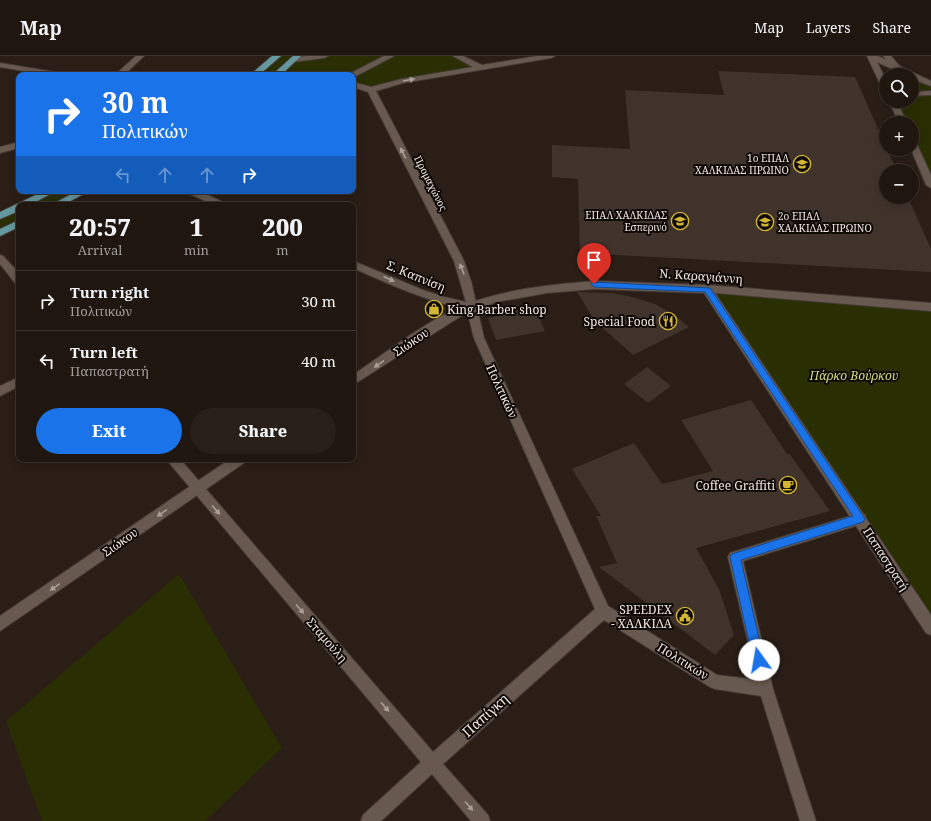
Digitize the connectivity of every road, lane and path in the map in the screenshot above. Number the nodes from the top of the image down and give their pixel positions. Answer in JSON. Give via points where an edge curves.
{"nodes":[{"id":1,"x":3,"y":56,"type":"edge"},
{"id":2,"x":140,"y":56,"type":"edge"},
{"id":3,"x":277,"y":56,"type":"edge"},
{"id":4,"x":324,"y":56,"type":"edge"},
{"id":5,"x":390,"y":56,"type":"edge"},
{"id":6,"x":457,"y":56,"type":"edge"},
{"id":7,"x":551,"y":56,"type":"edge"},
{"id":8,"x":871,"y":56,"type":"edge"},
{"id":9,"x":887,"y":56,"type":"edge"},
{"id":10,"x":0,"y":58,"type":"edge"},
{"id":11,"x":295,"y":58,"type":"edge"},
{"id":12,"x":0,"y":65,"type":"edge"},
{"id":13,"x":482,"y":68,"type":"junction"},
{"id":14,"x":896,"y":68,"type":"edge"},
{"id":15,"x":898,"y":68,"type":"edge"},
{"id":16,"x":43,"y":72,"type":"edge"},
{"id":17,"x":122,"y":72,"type":"edge"},
{"id":18,"x":258,"y":72,"type":"edge"},
{"id":19,"x":279,"y":72,"type":"edge"},
{"id":20,"x":356,"y":72,"type":"edge"},
{"id":21,"x":879,"y":73,"type":"edge"},
{"id":22,"x":919,"y":79,"type":"edge"},
{"id":23,"x":931,"y":84,"type":"edge"},
{"id":24,"x":356,"y":85,"type":"edge"},
{"id":25,"x":371,"y":90,"type":"junction"},
{"id":26,"x":931,"y":93,"type":"edge"},
{"id":27,"x":919,"y":94,"type":"edge"},
{"id":28,"x":16,"y":146,"type":"edge"},
{"id":29,"x":0,"y":150,"type":"edge"},
{"id":30,"x":918,"y":156,"type":"edge"},
{"id":31,"x":931,"y":185,"type":"edge"},
{"id":32,"x":45,"y":194,"type":"edge"},
{"id":33,"x":78,"y":194,"type":"edge"},
{"id":34,"x":198,"y":194,"type":"edge"},
{"id":35,"x":28,"y":202,"type":"edge"},
{"id":36,"x":62,"y":202,"type":"edge"},
{"id":37,"x":215,"y":202,"type":"edge"},
{"id":38,"x":16,"y":208,"type":"edge"},
{"id":39,"x":0,"y":216,"type":"edge"},
{"id":40,"x":16,"y":225,"type":"edge"},
{"id":41,"x":0,"y":233,"type":"edge"},
{"id":42,"x":0,"y":258,"type":"edge"},
{"id":43,"x":356,"y":265,"type":"edge"},
{"id":44,"x":16,"y":277,"type":"edge"},
{"id":45,"x":707,"y":290,"type":"junction"},
{"id":46,"x":472,"y":306,"type":"junction"},
{"id":47,"x":931,"y":307,"type":"edge"},
{"id":48,"x":356,"y":380,"type":"edge"},
{"id":49,"x":16,"y":382,"type":"edge"},
{"id":50,"x":0,"y":391,"type":"edge"},
{"id":51,"x":175,"y":462,"type":"edge"},
{"id":52,"x":236,"y":462,"type":"edge"},
{"id":53,"x":197,"y":488,"type":"junction"},
{"id":54,"x":860,"y":519,"type":"junction"},
{"id":55,"x":603,"y":611,"type":"junction"},
{"id":56,"x":0,"y":624,"type":"edge"},
{"id":57,"x":931,"y":628,"type":"edge"},
{"id":58,"x":766,"y":689,"type":"junction"},
{"id":59,"x":432,"y":762,"type":"junction"},
{"id":60,"x":369,"y":821,"type":"edge"},
{"id":61,"x":482,"y":821,"type":"edge"},
{"id":62,"x":808,"y":821,"type":"edge"}],
"edges":[{"from":1,"to":10,"type":"street"},
{"from":2,"to":17,"type":"street"},
{"from":3,"to":18,"type":"main road"},
{"from":4,"to":11,"type":"street"},
{"from":5,"to":20,"type":"street"},
{"from":6,"to":13,"type":"street"},
{"from":7,"to":13,"type":"street"},
{"from":8,"to":14,"type":"street"},
{"from":8,"to":21,"type":"street"},
{"from":9,"to":15,"type":"street"},
{"from":11,"to":19,"type":"main road"},
{"from":12,"to":16,"type":"street"},
{"from":25,"to":13,"type":"street","one_way":true,"via":[[402,81]]},
{"from":22,"to":23,"type":"street"},
{"from":24,"to":25,"type":"street"},
{"from":46,"to":25,"type":"street","name":"Προμαχώνος","one_way":true,"via":[[459,261]]},
{"from":26,"to":27,"type":"street"},
{"from":28,"to":29,"type":"street"},
{"from":30,"to":31,"type":"street"},
{"from":32,"to":35,"type":"main road"},
{"from":33,"to":36,"type":"main road"},
{"from":34,"to":37,"type":"street"},
{"from":38,"to":39,"type":"main road"},
{"from":40,"to":41,"type":"main road"},
{"from":42,"to":44,"type":"street"},
{"from":43,"to":46,"type":"street","name":"Σ. Καπνίση","one_way":true,"via":[[420,293],[443,301]]},
{"from":45,"to":46,"type":"street","name":"Ν. Καραγιάννη","via":[[608,284],[578,286],[509,296]]},
{"from":45,"to":47,"type":"street","name":"Ν. Καραγιάννη"},
{"from":45,"to":54,"type":"street","name":"Παπαστρατή"},
{"from":46,"to":48,"type":"street","name":"Σιώκου","one_way":true,"via":[[446,318]]},
{"from":46,"to":55,"type":"street","name":"Πολιτικών","via":[[477,332],[488,360]]},
{"from":49,"to":50,"type":"street"},
{"from":51,"to":53,"type":"street","name":"Σταμούλη"},
{"from":52,"to":53,"type":"street","name":"Σιώκου"},
{"from":53,"to":56,"type":"street","name":"Σιώκου","one_way":true},
{"from":53,"to":59,"type":"street","name":"Σταμούλη","one_way":true},
{"from":54,"to":57,"type":"street","name":"Παπαστρατή"},
{"from":54,"to":58,"type":"street","via":[[735,557]]},
{"from":55,"to":58,"type":"street","name":"Πολιτικών","via":[[715,682]]},
{"from":55,"to":59,"type":"street","name":"Παπίγκη"},
{"from":58,"to":62,"type":"street"},
{"from":59,"to":60,"type":"street","name":"Παπίγκη"},
{"from":59,"to":61,"type":"street","name":"Σταμούλη","one_way":true}]}
